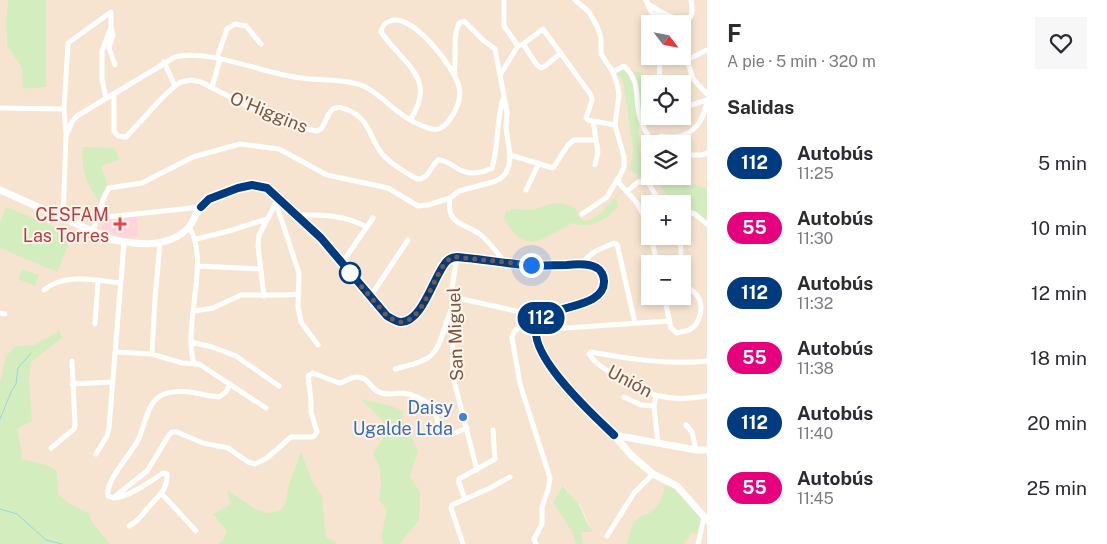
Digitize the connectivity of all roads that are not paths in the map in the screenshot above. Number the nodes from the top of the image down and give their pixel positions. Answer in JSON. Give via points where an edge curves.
{"nodes":[{"id":1,"x":504,"y":0,"type":"edge"},
{"id":2,"x":575,"y":0,"type":"edge"},
{"id":3,"x":691,"y":0,"type":"edge"},
{"id":4,"x":647,"y":1,"type":"edge"},
{"id":5,"x":661,"y":12,"type":"junction"},
{"id":6,"x":653,"y":15,"type":"edge"},
{"id":7,"x":655,"y":15,"type":"edge"},
{"id":8,"x":111,"y":27,"type":"junction"},
{"id":9,"x":261,"y":44,"type":"dead end"},
{"id":10,"x":521,"y":45,"type":"junction"},
{"id":11,"x":707,"y":50,"type":"edge"},
{"id":12,"x":561,"y":52,"type":"junction"},
{"id":13,"x":691,"y":58,"type":"edge"},
{"id":14,"x":218,"y":59,"type":"junction"},
{"id":15,"x":164,"y":62,"type":"junction"},
{"id":16,"x":115,"y":65,"type":"dead end"},
{"id":17,"x":688,"y":65,"type":"edge"},
{"id":18,"x":613,"y":72,"type":"junction"},
{"id":19,"x":454,"y":75,"type":"junction"},
{"id":20,"x":500,"y":75,"type":"junction"},
{"id":21,"x":176,"y":86,"type":"junction"},
{"id":22,"x":212,"y":87,"type":"junction"},
{"id":23,"x":114,"y":94,"type":"junction"},
{"id":24,"x":707,"y":94,"type":"edge"},
{"id":25,"x":106,"y":98,"type":"junction"},
{"id":26,"x":504,"y":98,"type":"junction"},
{"id":27,"x":707,"y":101,"type":"edge"},
{"id":28,"x":691,"y":105,"type":"edge"},
{"id":29,"x":0,"y":108,"type":"edge"},
{"id":30,"x":64,"y":109,"type":"junction"},
{"id":31,"x":410,"y":120,"type":"junction"},
{"id":32,"x":592,"y":121,"type":"junction"},
{"id":33,"x":615,"y":125,"type":"junction"},
{"id":34,"x":648,"y":135,"type":"edge"},
{"id":35,"x":685,"y":135,"type":"edge"},
{"id":36,"x":66,"y":136,"type":"junction"},
{"id":37,"x":596,"y":140,"type":"junction"},
{"id":38,"x":707,"y":153,"type":"edge"},
{"id":39,"x":510,"y":155,"type":"junction"},
{"id":40,"x":691,"y":155,"type":"edge"},
{"id":41,"x":539,"y":163,"type":"junction"},
{"id":42,"x":595,"y":165,"type":"dead end"},
{"id":43,"x":619,"y":178,"type":"junction"},
{"id":44,"x":0,"y":190,"type":"edge"},
{"id":45,"x":526,"y":190,"type":"dead end"},
{"id":46,"x":627,"y":191,"type":"junction"},
{"id":47,"x":655,"y":195,"type":"edge"},
{"id":48,"x":450,"y":198,"type":"junction"},
{"id":49,"x":277,"y":200,"type":"junction"},
{"id":50,"x":201,"y":207,"type":"junction"},
{"id":51,"x":641,"y":210,"type":"edge"},
{"id":52,"x":691,"y":213,"type":"edge"},
{"id":53,"x":582,"y":214,"type":"dead end"},
{"id":54,"x":294,"y":215,"type":"junction"},
{"id":55,"x":63,"y":218,"type":"junction"},
{"id":56,"x":98,"y":218,"type":"junction"},
{"id":57,"x":268,"y":218,"type":"junction"},
{"id":58,"x":373,"y":218,"type":"dead end"},
{"id":59,"x":707,"y":224,"type":"edge"},
{"id":60,"x":189,"y":227,"type":"junction"},
{"id":61,"x":367,"y":227,"type":"junction"},
{"id":62,"x":93,"y":231,"type":"junction"},
{"id":63,"x":196,"y":238,"type":"junction"},
{"id":64,"x":408,"y":240,"type":"dead end"},
{"id":65,"x":124,"y":242,"type":"junction"},
{"id":66,"x":160,"y":243,"type":"junction"},
{"id":67,"x":457,"y":257,"type":"junction"},
{"id":68,"x":505,"y":262,"type":"junction"},
{"id":69,"x":342,"y":263,"type":"junction"},
{"id":70,"x":580,"y":264,"type":"junction"},
{"id":71,"x":197,"y":266,"type":"junction"},
{"id":72,"x":261,"y":269,"type":"junction"},
{"id":73,"x":98,"y":281,"type":"junction"},
{"id":74,"x":120,"y":283,"type":"junction"},
{"id":75,"x":44,"y":290,"type":"dead end"},
{"id":76,"x":691,"y":290,"type":"edge"},
{"id":77,"x":299,"y":294,"type":"junction"},
{"id":78,"x":264,"y":296,"type":"junction"},
{"id":79,"x":370,"y":297,"type":"junction"},
{"id":80,"x":453,"y":297,"type":"junction"},
{"id":81,"x":666,"y":305,"type":"edge"},
{"id":82,"x":452,"y":308,"type":"junction"},
{"id":83,"x":194,"y":311,"type":"junction"},
{"id":84,"x":543,"y":317,"type":"junction"},
{"id":85,"x":669,"y":321,"type":"junction"},
{"id":86,"x":635,"y":323,"type":"junction"},
{"id":87,"x":95,"y":324,"type":"dead end"},
{"id":88,"x":536,"y":327,"type":"junction"},
{"id":89,"x":191,"y":342,"type":"junction"},
{"id":90,"x":318,"y":344,"type":"dead end"},
{"id":91,"x":116,"y":352,"type":"junction"},
{"id":92,"x":152,"y":354,"type":"junction"},
{"id":93,"x":72,"y":360,"type":"dead end"},
{"id":94,"x":707,"y":360,"type":"edge"},
{"id":95,"x":194,"y":364,"type":"junction"},
{"id":96,"x":394,"y":369,"type":"dead end"},
{"id":97,"x":113,"y":382,"type":"junction"},
{"id":98,"x":72,"y":384,"type":"junction"},
{"id":99,"x":230,"y":384,"type":"junction"},
{"id":100,"x":279,"y":386,"type":"dead end"},
{"id":101,"x":624,"y":396,"type":"dead end"},
{"id":102,"x":656,"y":396,"type":"junction"},
{"id":103,"x":707,"y":396,"type":"edge"},
{"id":104,"x":654,"y":406,"type":"junction"},
{"id":105,"x":266,"y":408,"type":"dead end"},
{"id":106,"x":686,"y":425,"type":"dead end"},
{"id":107,"x":467,"y":428,"type":"junction"},
{"id":108,"x":493,"y":430,"type":"dead end"},
{"id":109,"x":614,"y":435,"type":"junction"},
{"id":110,"x":658,"y":444,"type":"junction"},
{"id":111,"x":51,"y":448,"type":"dead end"},
{"id":112,"x":696,"y":450,"type":"junction"},
{"id":113,"x":707,"y":450,"type":"edge"},
{"id":114,"x":96,"y":454,"type":"dead end"},
{"id":115,"x":477,"y":470,"type":"junction"},
{"id":116,"x":653,"y":474,"type":"junction"},
{"id":117,"x":510,"y":477,"type":"dead end"},
{"id":118,"x":162,"y":494,"type":"junction"},
{"id":119,"x":113,"y":498,"type":"junction"},
{"id":120,"x":465,"y":499,"type":"junction"},
{"id":121,"x":705,"y":519,"type":"edge"},
{"id":122,"x":129,"y":526,"type":"dead end"},
{"id":123,"x":196,"y":531,"type":"dead end"},
{"id":124,"x":607,"y":536,"type":"dead end"},
{"id":125,"x":463,"y":544,"type":"edge"},
{"id":126,"x":536,"y":544,"type":"edge"},
{"id":127,"x":698,"y":544,"type":"edge"}],
"edges":[{"from":1,"to":10,"type":"street","via":[[504,26]]},
{"from":2,"to":18,"type":"street","via":[[589,12],[597,26],[601,54]]},
{"from":3,"to":5,"type":"street","via":[[693,9],[688,19],[678,20]]},
{"from":4,"to":5,"type":"street"},
{"from":4,"to":6,"type":"street"},
{"from":5,"to":7,"type":"street"},
{"from":8,"to":16,"type":"street","via":[[113,35],[109,48]]},
{"from":8,"to":25,"type":"street","via":[[102,51]]},
{"from":8,"to":30,"type":"street","via":[[111,12],[68,43]]},
{"from":9,"to":14,"type":"street","via":[[246,26],[235,24],[227,29]]},
{"from":10,"to":12,"type":"street","via":[[543,29]]},
{"from":10,"to":12,"type":"street","via":[[539,68]]},
{"from":10,"to":20,"type":"street"},
{"from":11,"to":13,"type":"street"},
{"from":12,"to":32,"type":"street","via":[[591,95],[586,118]]},
{"from":14,"to":15,"type":"street","via":[[186,55]]},
{"from":14,"to":22,"type":"street"},
{"from":14,"to":31,"type":"street","via":[[268,73],[362,85]]},
{"from":15,"to":21,"type":"street"},
{"from":15,"to":23,"type":"street"},
{"from":17,"to":24,"type":"street","via":[[693,80]]},
{"from":18,"to":33,"type":"street","via":[[619,94]]},
{"from":18,"to":34,"type":"street","via":[[624,66],[632,74],[640,117]]},
{"from":19,"to":20,"type":"street","via":[[456,33],[464,21],[495,49]]},
{"from":19,"to":31,"type":"street","via":[[459,86],[459,98],[445,126],[432,130]]},
{"from":19,"to":31,"type":"street","via":[[424,36],[410,25],[393,19],[386,22],[381,32],[421,84],[421,96]]},
{"from":20,"to":26,"type":"street"},
{"from":21,"to":22,"type":"street","name":"O'Higgins","via":[[184,81],[194,81]]},
{"from":21,"to":23,"type":"street","via":[[126,137],[118,136],[114,131]]},
{"from":22,"to":26,"type":"street","name":"O'Higgins","via":[[259,112],[312,131],[321,129],[334,108],[354,112],[367,124],[385,158],[417,179],[426,177],[438,160],[460,170],[477,173],[492,168]]},
{"from":23,"to":25,"type":"street"},
{"from":25,"to":36,"type":"street","via":[[78,116]]},
{"from":26,"to":39,"type":"street"},
{"from":27,"to":28,"type":"street"},
{"from":27,"to":35,"type":"street","via":[[701,121]]},
{"from":29,"to":30,"type":"street"},
{"from":30,"to":36,"type":"street"},
{"from":32,"to":33,"type":"street"},
{"from":32,"to":37,"type":"street"},
{"from":33,"to":43,"type":"street","via":[[624,157]]},
{"from":36,"to":55,"type":"street"},
{"from":37,"to":41,"type":"street","via":[[574,140],[553,168]]},
{"from":37,"to":42,"type":"street"},
{"from":38,"to":40,"type":"street"},
{"from":39,"to":41,"type":"street"},
{"from":39,"to":48,"type":"street","via":[[506,173],[500,179],[459,190]]},
{"from":41,"to":45,"type":"street"},
{"from":43,"to":46,"type":"street","via":[[619,183]]},
{"from":43,"to":53,"type":"street","via":[[607,197]]},
{"from":44,"to":55,"type":"street"},
{"from":46,"to":47,"type":"street","via":[[638,182],[647,182]]},
{"from":46,"to":51,"type":"street"},
{"from":48,"to":56,"type":"street","via":[[418,206],[388,188],[327,175],[279,149],[240,144],[193,157],[142,183],[109,188]]},
{"from":48,"to":68,"type":"street","via":[[452,217],[481,235]]},
{"from":49,"to":50,"type":"street","via":[[267,188],[252,185],[209,199]]},
{"from":49,"to":54,"type":"street"},
{"from":49,"to":57,"type":"street"},
{"from":49,"to":77,"type":"street","via":[[299,273]]},
{"from":50,"to":56,"type":"street"},
{"from":50,"to":60,"type":"street"},
{"from":52,"to":59,"type":"street"},
{"from":54,"to":61,"type":"street","via":[[335,215]]},
{"from":54,"to":69,"type":"street","via":[[321,238]]},
{"from":55,"to":62,"type":"street"},
{"from":56,"to":62,"type":"street"},
{"from":57,"to":63,"type":"street"},
{"from":57,"to":72,"type":"street","via":[[258,235]]},
{"from":58,"to":61,"type":"street"},
{"from":60,"to":63,"type":"street"},
{"from":60,"to":66,"type":"street"},
{"from":61,"to":69,"type":"street"},
{"from":62,"to":65,"type":"street"},
{"from":63,"to":71,"type":"street"},
{"from":64,"to":79,"type":"street"},
{"from":65,"to":66,"type":"street"},
{"from":65,"to":74,"type":"street"},
{"from":66,"to":92,"type":"street"},
{"from":67,"to":68,"type":"street"},
{"from":67,"to":79,"type":"street","via":[[447,260],[411,319],[403,322],[387,316]]},
{"from":67,"to":80,"type":"street","name":"San Miguel"},
{"from":68,"to":70,"type":"street"},
{"from":69,"to":79,"type":"street"},
{"from":70,"to":84,"type":"street","via":[[601,271],[604,279],[600,293],[590,300]]},
{"from":70,"to":86,"type":"street","via":[[601,248],[617,244]]},
{"from":71,"to":72,"type":"street"},
{"from":71,"to":83,"type":"street"},
{"from":72,"to":78,"type":"street"},
{"from":73,"to":74,"type":"street"},
{"from":73,"to":75,"type":"street","via":[[71,279]]},
{"from":73,"to":87,"type":"street"},
{"from":74,"to":91,"type":"street"},
{"from":76,"to":85,"type":"street","via":[[700,300],[699,320],[684,331],[674,332]]},
{"from":77,"to":78,"type":"street"},
{"from":77,"to":90,"type":"street","via":[[301,322]]},
{"from":78,"to":83,"type":"street","via":[[241,295],[212,308]]},
{"from":80,"to":82,"type":"street","name":"San Miguel"},
{"from":80,"to":84,"type":"street"},
{"from":81,"to":85,"type":"street"},
{"from":82,"to":96,"type":"street","via":[[433,354],[423,361]]},
{"from":82,"to":107,"type":"street","name":"San Miguel","via":[[453,377]]},
{"from":83,"to":89,"type":"street"},
{"from":84,"to":88,"type":"street"},
{"from":85,"to":86,"type":"street"},
{"from":86,"to":88,"type":"street"},
{"from":88,"to":109,"type":"street","via":[[539,346],[567,390]]},
{"from":88,"to":126,"type":"street","via":[[517,328],[512,338],[520,384],[550,478],[542,507],[542,524],[534,539]]},
{"from":89,"to":95,"type":"street"},
{"from":89,"to":100,"type":"street","via":[[236,356]]},
{"from":91,"to":92,"type":"street"},
{"from":91,"to":97,"type":"street"},
{"from":92,"to":95,"type":"street"},
{"from":93,"to":98,"type":"street"},
{"from":94,"to":102,"type":"street","name":"Unión","via":[[633,360],[589,353],[592,359],[631,386]]},
{"from":95,"to":99,"type":"street","via":[[204,366]]},
{"from":97,"to":98,"type":"street"},
{"from":97,"to":114,"type":"street","via":[[107,436]]},
{"from":98,"to":111,"type":"street","via":[[74,429]]},
{"from":99,"to":105,"type":"street"},
{"from":99,"to":119,"type":"street","via":[[219,397],[178,392],[165,394],[154,401],[141,436],[109,487],[108,496]]},
{"from":101,"to":104,"type":"street","via":[[641,405]]},
{"from":102,"to":103,"type":"street","name":"Unión"},
{"from":102,"to":104,"type":"street"},
{"from":104,"to":110,"type":"street"},
{"from":106,"to":112,"type":"street","via":[[692,432]]},
{"from":107,"to":115,"type":"street","name":"San Miguel"},
{"from":107,"to":119,"type":"street","via":[[444,434],[433,408],[409,394],[382,394],[373,389],[369,381],[359,377],[339,383],[316,373],[310,374],[311,412],[317,432],[313,437],[291,437],[255,464],[228,448],[172,432],[147,471]]},
{"from":108,"to":115,"type":"street","via":[[496,459]]},
{"from":109,"to":110,"type":"street"},
{"from":109,"to":116,"type":"street"},
{"from":110,"to":112,"type":"street"},
{"from":112,"to":113,"type":"street"},
{"from":115,"to":120,"type":"street","via":[[459,479]]},
{"from":116,"to":121,"type":"street","via":[[677,486]]},
{"from":116,"to":124,"type":"street","via":[[634,493]]},
{"from":117,"to":120,"type":"street"},
{"from":118,"to":119,"type":"street","via":[[165,472],[120,498]]},
{"from":118,"to":122,"type":"street","via":[[137,522]]},
{"from":118,"to":123,"type":"street"},
{"from":120,"to":125,"type":"street","via":[[451,508]]},
{"from":121,"to":127,"type":"street"}]}
